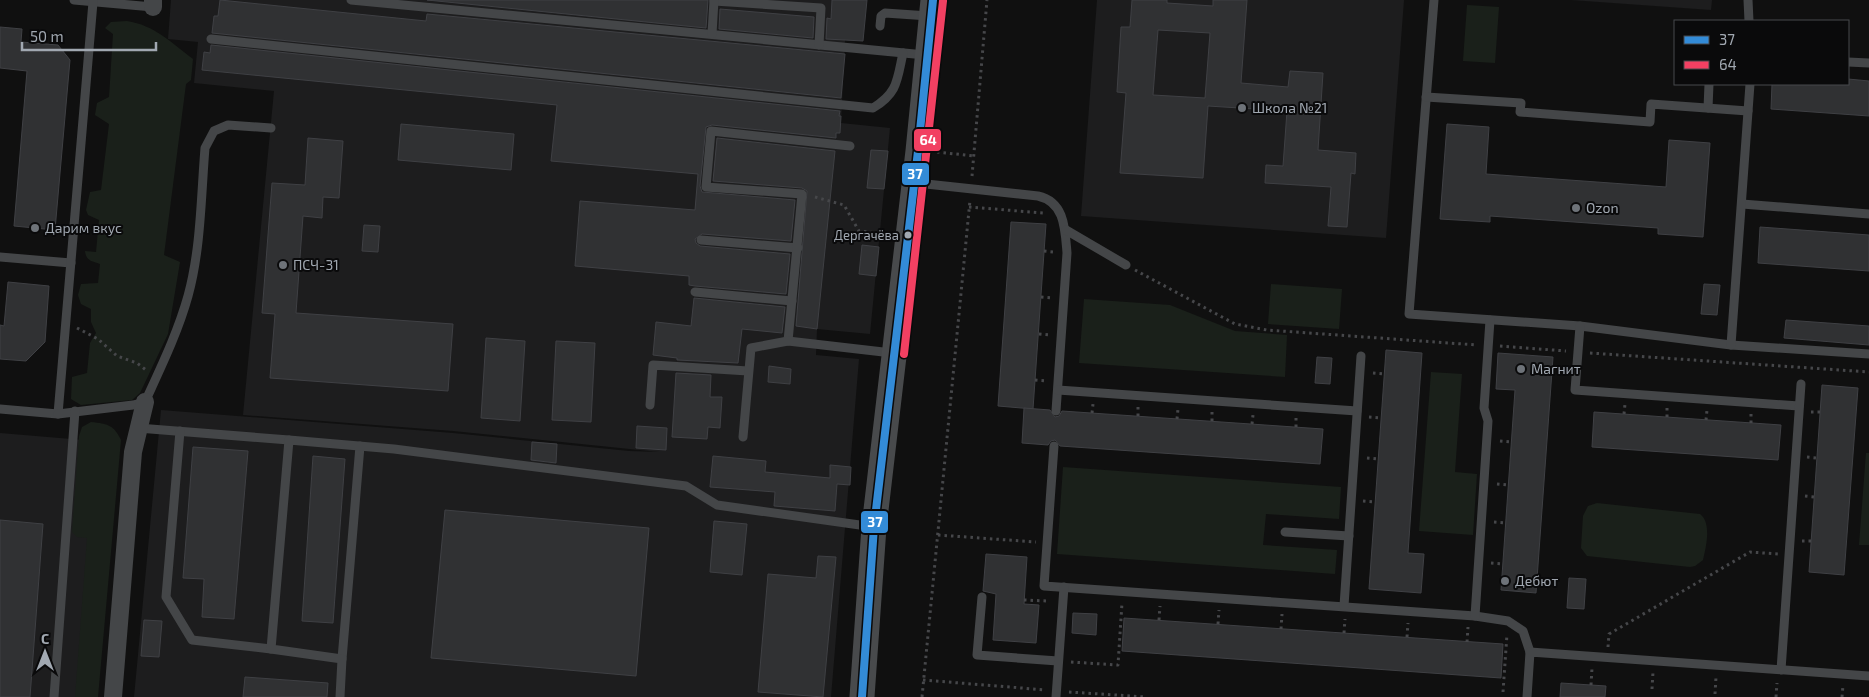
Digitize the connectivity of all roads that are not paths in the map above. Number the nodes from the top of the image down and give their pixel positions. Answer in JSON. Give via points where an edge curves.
{"nodes":[{"id":1,"x":74,"y":0,"type":"edge"},
{"id":2,"x":351,"y":0,"type":"edge"},
{"id":3,"x":1434,"y":0,"type":"edge"},
{"id":4,"x":1748,"y":0,"type":"edge"},
{"id":5,"x":714,"y":1,"type":"edge"},
{"id":6,"x":93,"y":2,"type":"junction"},
{"id":7,"x":153,"y":3,"type":"edge"},
{"id":8,"x":932,"y":8,"type":"edge"},
{"id":9,"x":1750,"y":20,"type":"edge"},
{"id":10,"x":880,"y":26,"type":"dead end"},
{"id":11,"x":712,"y":34,"type":"junction"},
{"id":12,"x":211,"y":39,"type":"dead end"},
{"id":13,"x":819,"y":45,"type":"junction"},
{"id":14,"x":903,"y":53,"type":"junction"},
{"id":15,"x":927,"y":55,"type":"junction"},
{"id":16,"x":1849,"y":62,"type":"edge"},
{"id":17,"x":1869,"y":63,"type":"edge"},
{"id":18,"x":1710,"y":85,"type":"edge"},
{"id":19,"x":1750,"y":85,"type":"edge"},
{"id":20,"x":1426,"y":97,"type":"junction"},
{"id":21,"x":1708,"y":108,"type":"junction"},
{"id":22,"x":1748,"y":111,"type":"junction"},
{"id":23,"x":271,"y":128,"type":"dead end"},
{"id":24,"x":850,"y":146,"type":"dead end"},
{"id":25,"x":914,"y":183,"type":"junction"},
{"id":26,"x":1742,"y":204,"type":"junction"},
{"id":27,"x":1869,"y":214,"type":"edge"},
{"id":28,"x":1066,"y":230,"type":"junction"},
{"id":29,"x":701,"y":240,"type":"dead end"},
{"id":30,"x":798,"y":248,"type":"junction"},
{"id":31,"x":0,"y":257,"type":"edge"},
{"id":32,"x":71,"y":263,"type":"junction"},
{"id":33,"x":1126,"y":265,"type":"road end"},
{"id":34,"x":695,"y":292,"type":"dead end"},
{"id":35,"x":792,"y":301,"type":"junction"},
{"id":36,"x":1490,"y":320,"type":"junction"},
{"id":37,"x":1580,"y":326,"type":"junction"},
{"id":38,"x":788,"y":341,"type":"junction"},
{"id":39,"x":1731,"y":345,"type":"junction"},
{"id":40,"x":894,"y":353,"type":"junction"},
{"id":41,"x":1869,"y":354,"type":"edge"},
{"id":42,"x":1361,"y":356,"type":"dead end"},
{"id":43,"x":748,"y":371,"type":"junction"},
{"id":44,"x":1801,"y":384,"type":"dead end"},
{"id":45,"x":1058,"y":390,"type":"junction"},
{"id":46,"x":145,"y":402,"type":"junction"},
{"id":47,"x":650,"y":405,"type":"dead end"},
{"id":48,"x":1799,"y":406,"type":"junction"},
{"id":49,"x":0,"y":409,"type":"edge"},
{"id":50,"x":1056,"y":410,"type":"dead end"},
{"id":51,"x":75,"y":411,"type":"junction"},
{"id":52,"x":1357,"y":411,"type":"junction"},
{"id":53,"x":58,"y":414,"type":"junction"},
{"id":54,"x":138,"y":428,"type":"junction"},
{"id":55,"x":180,"y":431,"type":"junction"},
{"id":56,"x":743,"y":437,"type":"dead end"},
{"id":57,"x":289,"y":440,"type":"junction"},
{"id":58,"x":360,"y":446,"type":"junction"},
{"id":59,"x":1054,"y":446,"type":"dead end"},
{"id":60,"x":874,"y":527,"type":"junction"},
{"id":61,"x":1285,"y":532,"type":"dead end"},
{"id":62,"x":1348,"y":536,"type":"junction"},
{"id":63,"x":1064,"y":587,"type":"junction"},
{"id":64,"x":982,"y":596,"type":"dead end"},
{"id":65,"x":1344,"y":611,"type":"junction"},
{"id":66,"x":1475,"y":616,"type":"junction"},
{"id":67,"x":271,"y":649,"type":"junction"},
{"id":68,"x":1530,"y":652,"type":"junction"},
{"id":69,"x":342,"y":658,"type":"junction"},
{"id":70,"x":1058,"y":661,"type":"junction"},
{"id":71,"x":1781,"y":670,"type":"junction"},
{"id":72,"x":1869,"y":676,"type":"edge"},
{"id":73,"x":1056,"y":694,"type":"edge"},
{"id":74,"x":54,"y":697,"type":"edge"},
{"id":75,"x":112,"y":697,"type":"edge"},
{"id":76,"x":340,"y":697,"type":"edge"},
{"id":77,"x":862,"y":697,"type":"edge"},
{"id":78,"x":1526,"y":697,"type":"edge"}],
"edges":[{"from":1,"to":6,"type":"lane"},
{"from":2,"to":11,"type":"lane"},
{"from":3,"to":20,"type":"lane"},
{"from":4,"to":9,"type":"lane"},
{"from":5,"to":11,"type":"lane"},
{"from":5,"to":13,"type":"lane","via":[[821,8]]},
{"from":6,"to":7,"type":"lane"},
{"from":6,"to":32,"type":"lane"},
{"from":8,"to":10,"type":"lane","via":[[885,13],[881,16]]},
{"from":8,"to":15,"type":"street"},
{"from":11,"to":13,"type":"lane"},
{"from":12,"to":14,"type":"lane","via":[[873,108],[888,98],[896,86]]},
{"from":13,"to":14,"type":"lane"},
{"from":14,"to":15,"type":"lane"},
{"from":15,"to":25,"type":"street"},
{"from":16,"to":17,"type":"lane"},
{"from":18,"to":21,"type":"lane"},
{"from":19,"to":22,"type":"lane"},
{"from":20,"to":21,"type":"lane","via":[[1521,104],[1520,112],[1650,122],[1652,104]]},
{"from":20,"to":36,"type":"lane","via":[[1409,314]]},
{"from":21,"to":22,"type":"lane"},
{"from":22,"to":26,"type":"lane"},
{"from":23,"to":46,"type":"lane","via":[[228,125],[214,131],[205,148],[188,295]]},
{"from":24,"to":30,"type":"lane","via":[[711,131],[706,186],[802,194]]},
{"from":25,"to":28,"type":"lane","via":[[1049,199],[1061,214]]},
{"from":25,"to":40,"type":"street"},
{"from":26,"to":27,"type":"lane"},
{"from":26,"to":39,"type":"lane"},
{"from":28,"to":33,"type":"lane"},
{"from":28,"to":45,"type":"lane"},
{"from":29,"to":30,"type":"lane"},
{"from":30,"to":35,"type":"lane"},
{"from":31,"to":32,"type":"lane"},
{"from":32,"to":53,"type":"lane"},
{"from":34,"to":35,"type":"lane"},
{"from":35,"to":38,"type":"lane"},
{"from":36,"to":37,"type":"lane"},
{"from":36,"to":66,"type":"lane","via":[[1484,408],[1488,421]]},
{"from":37,"to":39,"type":"lane"},
{"from":37,"to":48,"type":"lane","via":[[1575,390]]},
{"from":38,"to":40,"type":"lane"},
{"from":38,"to":43,"type":"lane","via":[[751,348]]},
{"from":39,"to":41,"type":"lane"},
{"from":40,"to":60,"type":"street"},
{"from":42,"to":52,"type":"lane"},
{"from":43,"to":47,"type":"lane","via":[[653,365]]},
{"from":43,"to":56,"type":"lane"},
{"from":44,"to":48,"type":"lane"},
{"from":45,"to":50,"type":"lane"},
{"from":45,"to":52,"type":"lane"},
{"from":46,"to":51,"type":"lane"},
{"from":46,"to":54,"type":"street"},
{"from":48,"to":71,"type":"lane"},
{"from":49,"to":53,"type":"lane"},
{"from":51,"to":53,"type":"lane"},
{"from":51,"to":74,"type":"lane"},
{"from":52,"to":62,"type":"lane"},
{"from":54,"to":55,"type":"lane"},
{"from":54,"to":75,"type":"street","via":[[133,452]]},
{"from":55,"to":57,"type":"lane"},
{"from":55,"to":67,"type":"lane","via":[[166,597],[192,640]]},
{"from":57,"to":58,"type":"lane"},
{"from":57,"to":67,"type":"lane"},
{"from":58,"to":60,"type":"lane","via":[[686,486],[717,506]]},
{"from":58,"to":69,"type":"lane"},
{"from":59,"to":63,"type":"lane","via":[[1044,586]]},
{"from":60,"to":77,"type":"street"},
{"from":61,"to":62,"type":"lane"},
{"from":62,"to":65,"type":"lane"},
{"from":63,"to":65,"type":"lane"},
{"from":63,"to":70,"type":"lane"},
{"from":64,"to":70,"type":"lane","via":[[978,655]]},
{"from":65,"to":66,"type":"lane"},
{"from":66,"to":68,"type":"lane","via":[[1508,621],[1523,631]]},
{"from":67,"to":69,"type":"lane"},
{"from":68,"to":71,"type":"lane"},
{"from":68,"to":78,"type":"lane"},
{"from":69,"to":76,"type":"lane"},
{"from":70,"to":73,"type":"lane"},
{"from":71,"to":72,"type":"lane"}]}
